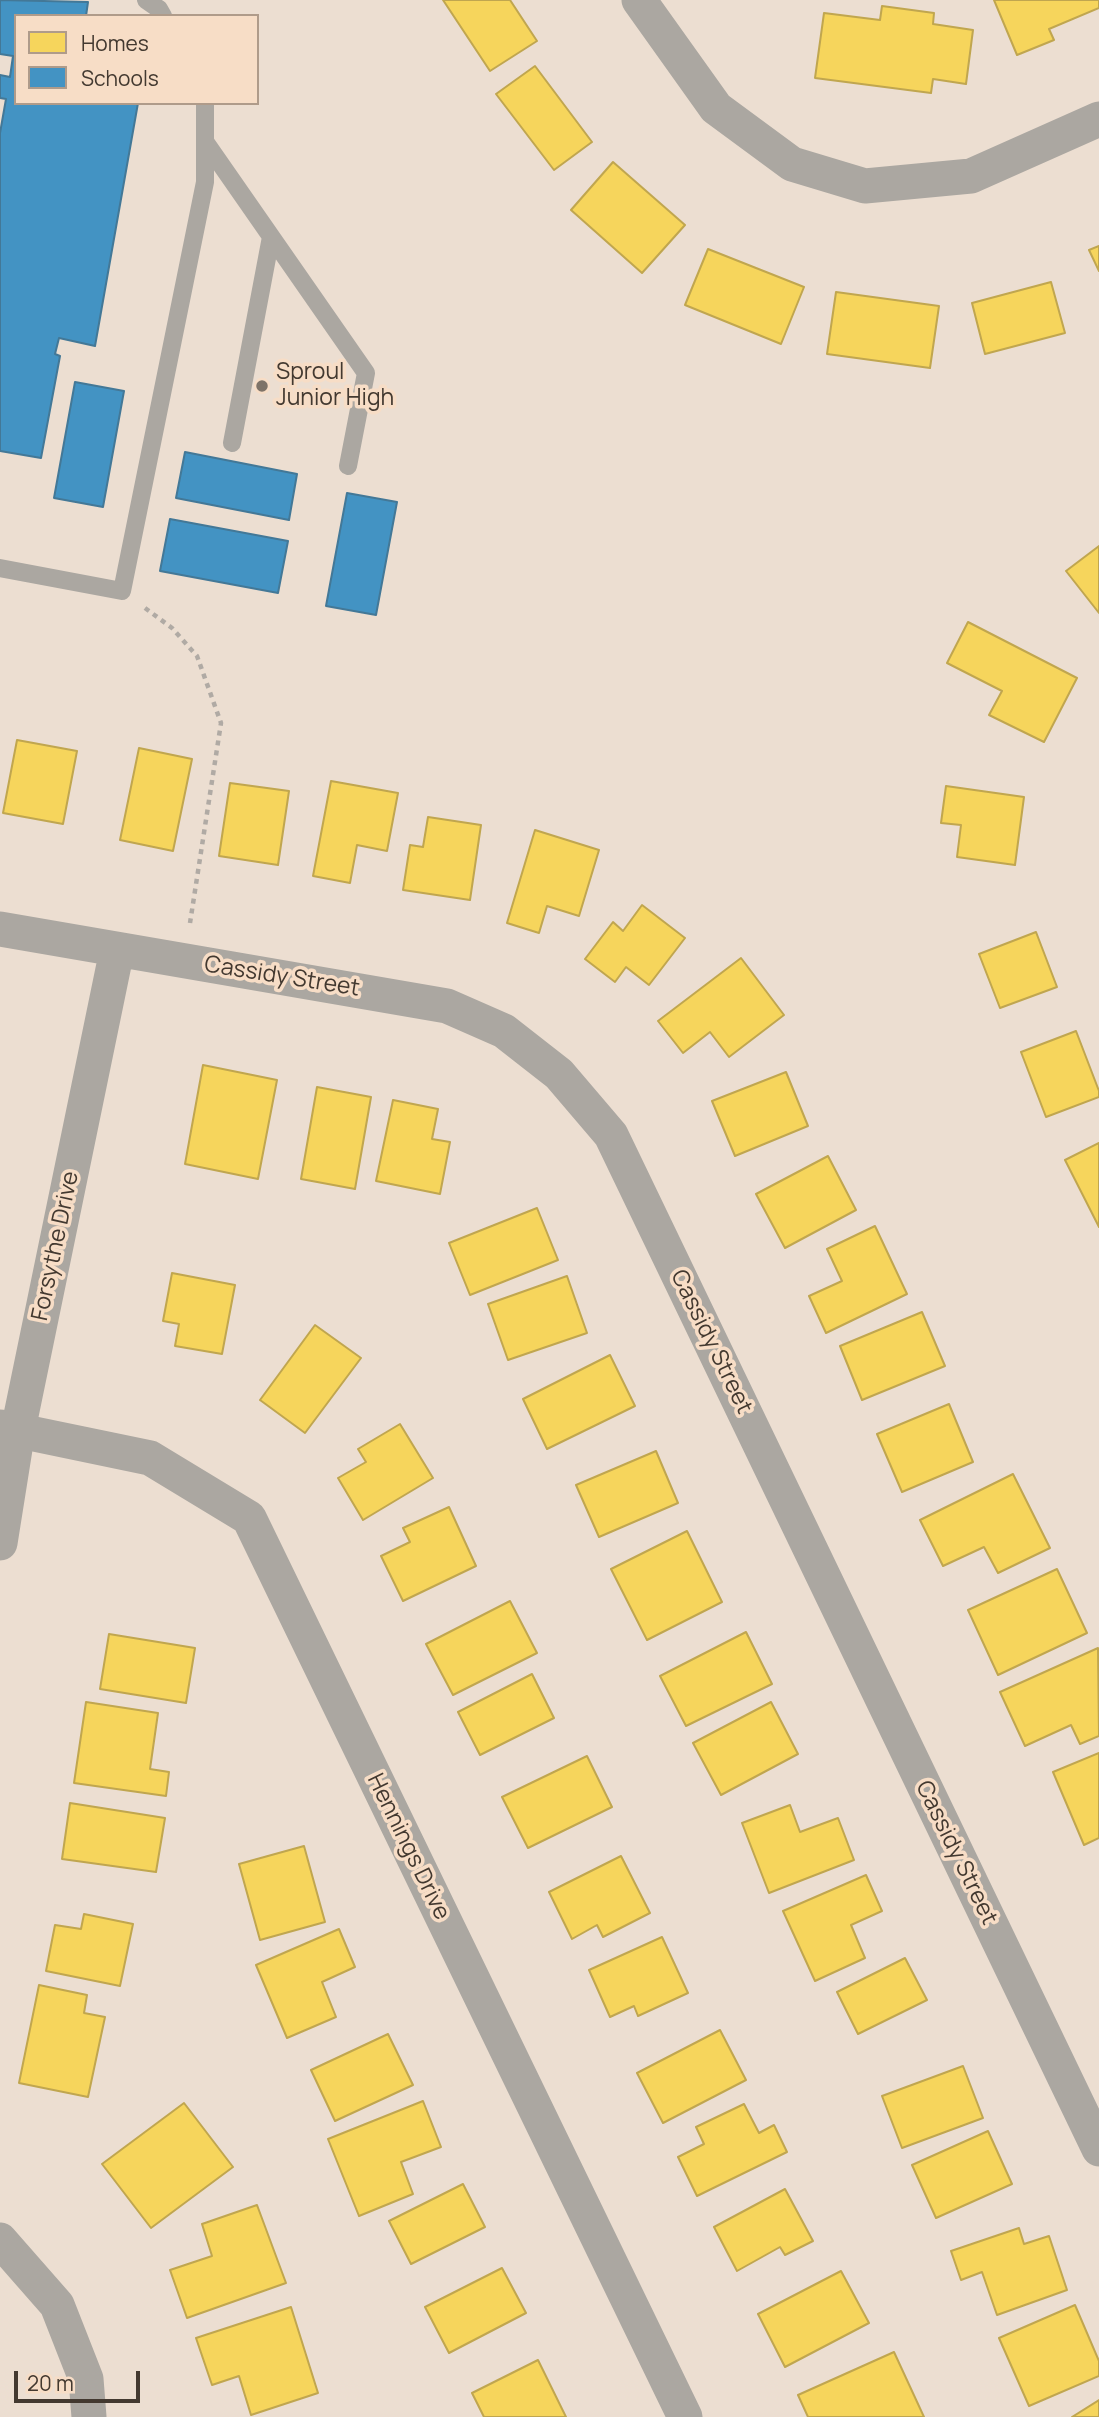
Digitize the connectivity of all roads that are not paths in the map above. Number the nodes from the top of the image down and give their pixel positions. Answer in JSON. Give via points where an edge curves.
{"nodes":[{"id":1,"x":146,"y":0,"type":"edge"},
{"id":2,"x":639,"y":0,"type":"edge"},
{"id":3,"x":162,"y":14,"type":"edge"},
{"id":4,"x":205,"y":105,"type":"edge"},
{"id":5,"x":1099,"y":119,"type":"edge"},
{"id":6,"x":205,"y":143,"type":"junction"},
{"id":7,"x":271,"y":237,"type":"junction"},
{"id":8,"x":232,"y":443,"type":"dead end"},
{"id":9,"x":348,"y":466,"type":"dead end"},
{"id":10,"x":0,"y":568,"type":"edge"},
{"id":11,"x":0,"y":929,"type":"edge"},
{"id":12,"x":117,"y":950,"type":"junction"},
{"id":13,"x":9,"y":1429,"type":"edge"},
{"id":14,"x":0,"y":1543,"type":"edge"},
{"id":15,"x":1099,"y":2149,"type":"edge"},
{"id":16,"x":0,"y":2241,"type":"edge"},
{"id":17,"x":89,"y":2417,"type":"edge"},
{"id":18,"x":685,"y":2417,"type":"edge"}],
"edges":[{"from":1,"to":3,"type":"lane"},
{"from":2,"to":5,"type":"street","via":[[716,108],[792,164],[864,186],[971,176]]},
{"from":4,"to":6,"type":"lane"},
{"from":6,"to":7,"type":"lane"},
{"from":6,"to":10,"type":"lane","via":[[205,182],[122,591]]},
{"from":7,"to":8,"type":"lane"},
{"from":7,"to":9,"type":"lane","via":[[366,373]]},
{"from":11,"to":12,"type":"street","name":"Cassidy Street"},
{"from":12,"to":13,"type":"street","name":"Forsythe Drive"},
{"from":12,"to":15,"type":"street","name":"Cassidy Street","via":[[447,1006],[504,1031],[559,1074],[611,1135]]},
{"from":13,"to":14,"type":"street","name":"Forsythe Drive"},
{"from":13,"to":18,"type":"street","name":"Hennings Drive","via":[[150,1458],[249,1518]]},
{"from":16,"to":17,"type":"street","via":[[57,2305],[86,2379]]}]}
